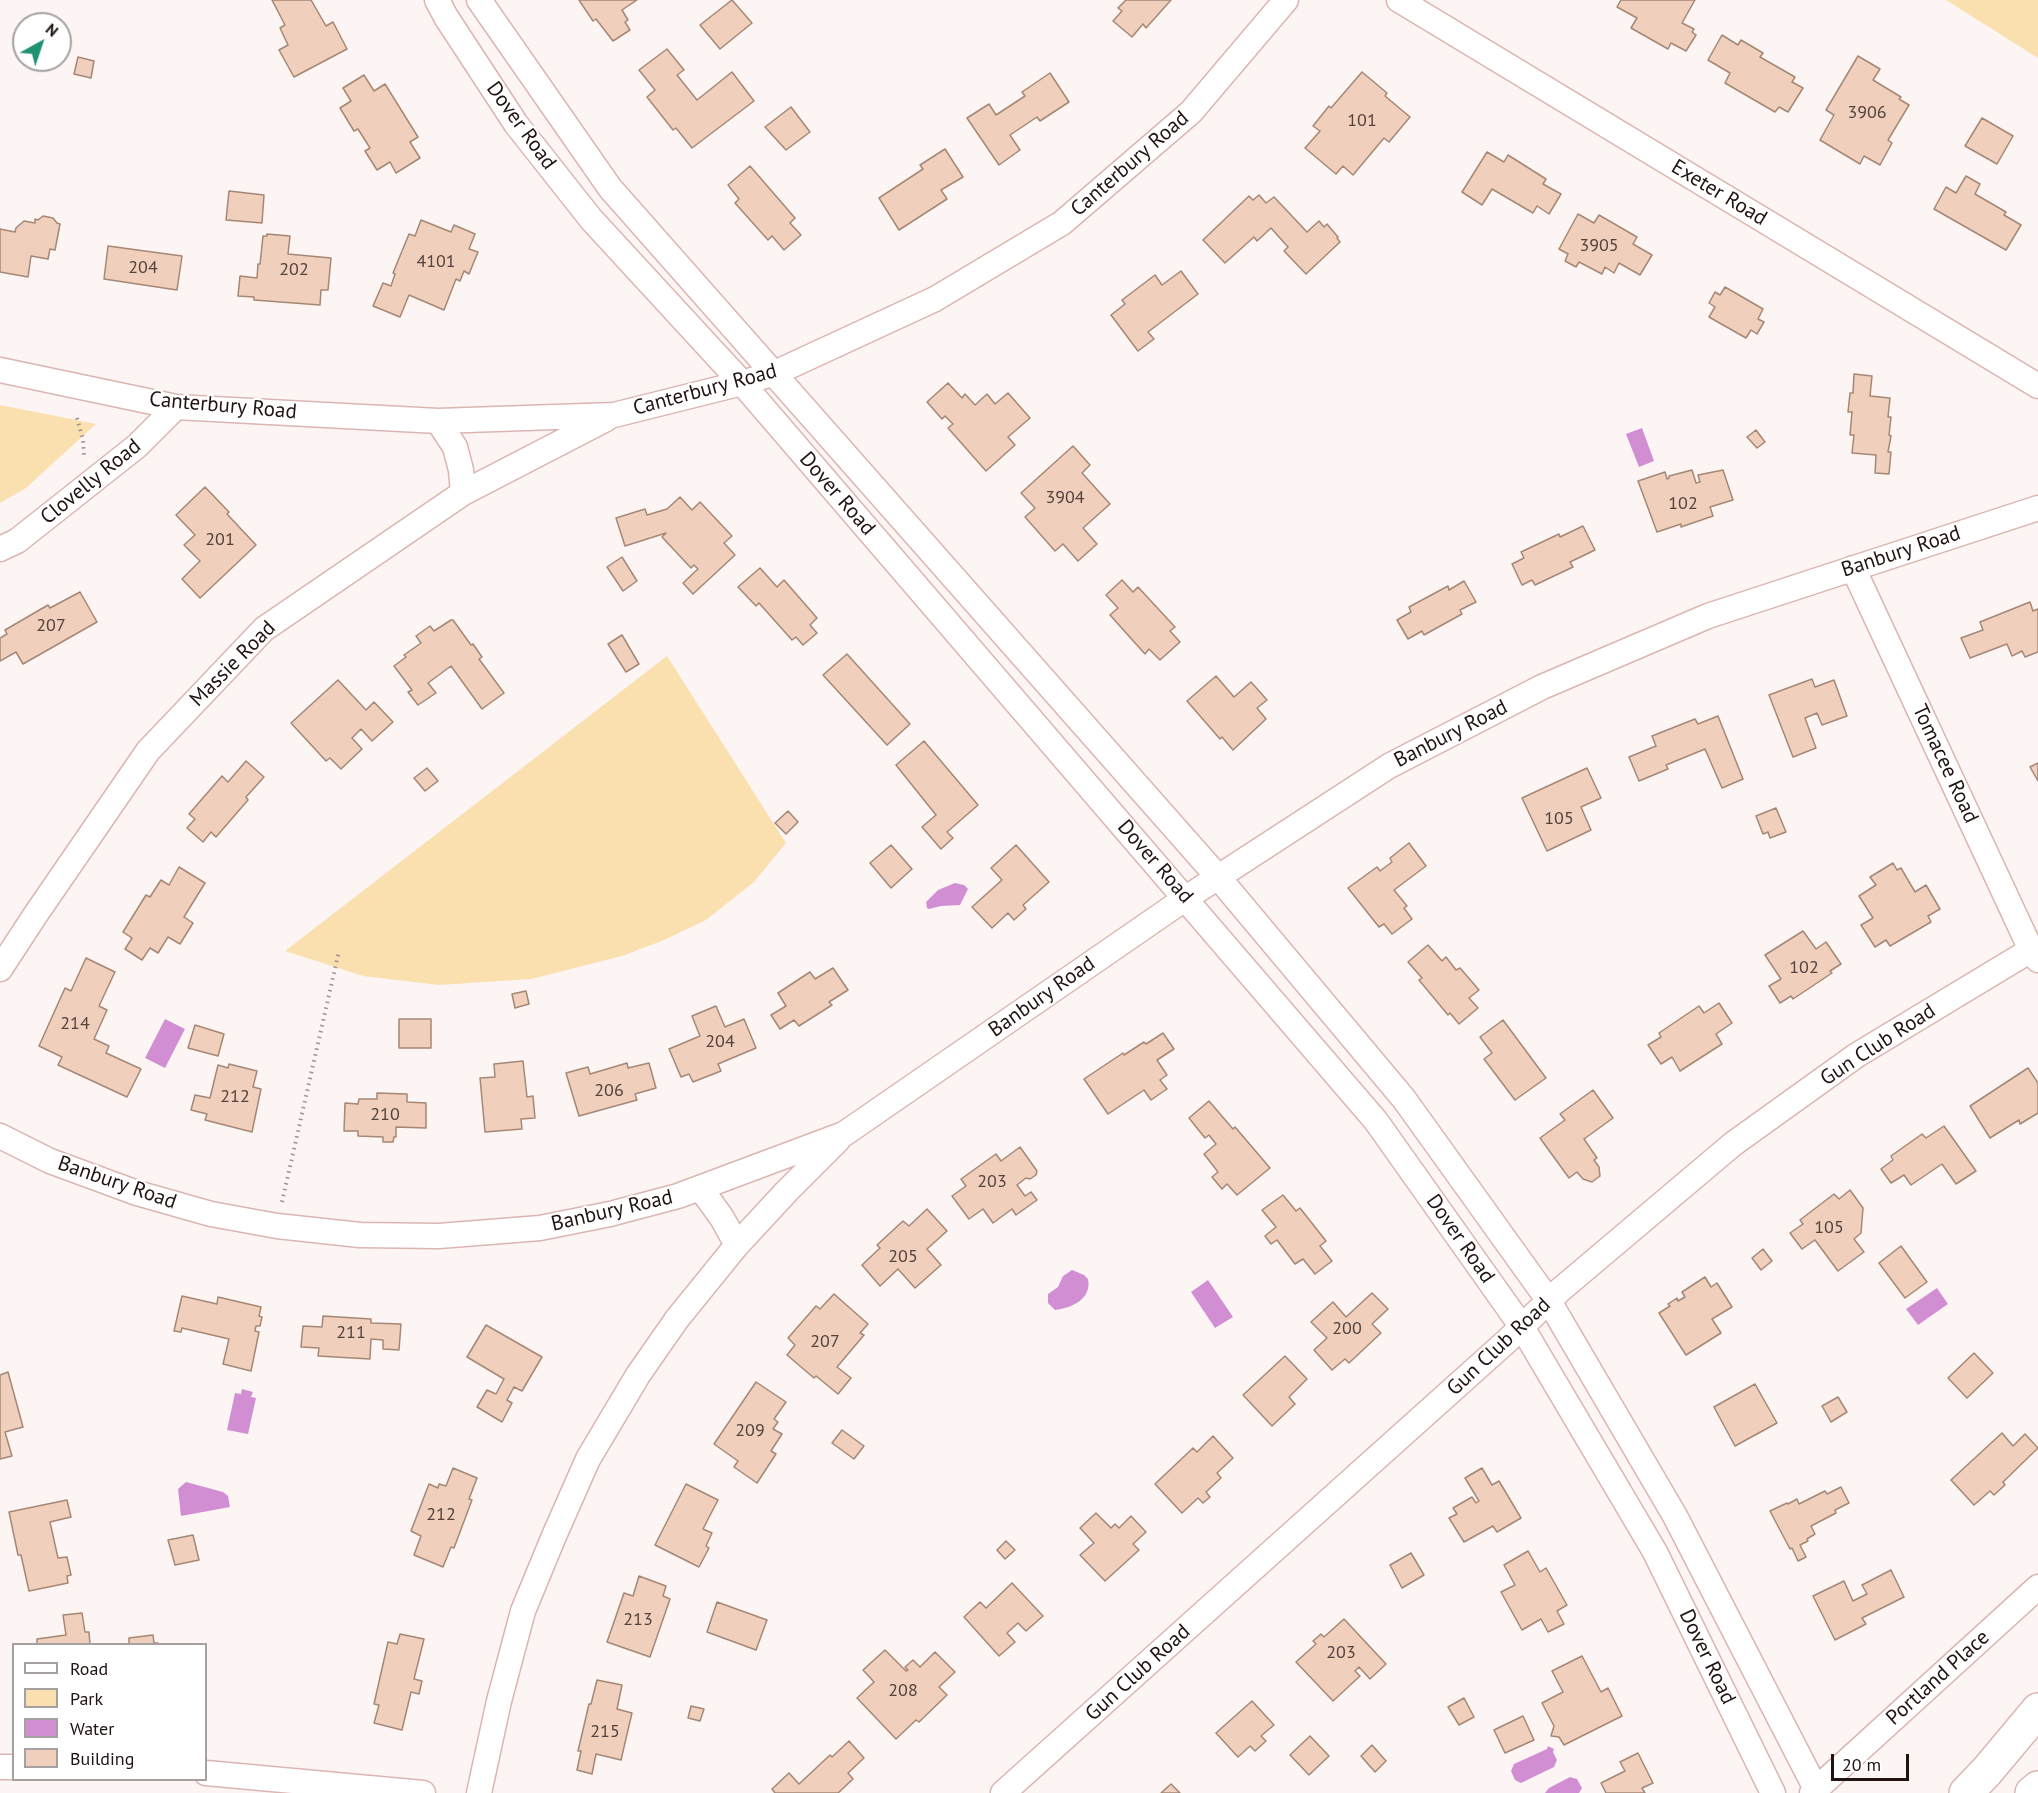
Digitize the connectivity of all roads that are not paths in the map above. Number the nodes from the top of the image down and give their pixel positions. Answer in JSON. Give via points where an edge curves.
{"nodes":[{"id":1,"x":437,"y":0,"type":"edge"},
{"id":2,"x":479,"y":0,"type":"edge"},
{"id":3,"x":1286,"y":0,"type":"edge"},
{"id":4,"x":1399,"y":0,"type":"edge"},
{"id":5,"x":0,"y":370,"type":"edge"},
{"id":6,"x":774,"y":373,"type":"junction"},
{"id":7,"x":742,"y":383,"type":"junction"},
{"id":8,"x":2038,"y":386,"type":"edge"},
{"id":9,"x":176,"y":407,"type":"junction"},
{"id":10,"x":614,"y":415,"type":"junction"},
{"id":11,"x":438,"y":421,"type":"junction"},
{"id":12,"x":463,"y":493,"type":"junction"},
{"id":13,"x":2038,"y":508,"type":"edge"},
{"id":14,"x":0,"y":549,"type":"edge"},
{"id":15,"x":1854,"y":568,"type":"junction"},
{"id":16,"x":1218,"y":877,"type":"junction"},
{"id":17,"x":1186,"y":898,"type":"junction"},
{"id":18,"x":2035,"y":955,"type":"edge"},
{"id":19,"x":0,"y":969,"type":"edge"},
{"id":20,"x":844,"y":1134,"type":"junction"},
{"id":21,"x":0,"y":1136,"type":"edge"},
{"id":22,"x":701,"y":1189,"type":"junction"},
{"id":23,"x":737,"y":1245,"type":"junction"},
{"id":24,"x":1549,"y":1301,"type":"junction"},
{"id":25,"x":1522,"y":1326,"type":"junction"},
{"id":26,"x":2038,"y":1587,"type":"edge"},
{"id":27,"x":2038,"y":1710,"type":"edge"},
{"id":28,"x":207,"y":1773,"type":"edge"},
{"id":29,"x":2038,"y":1788,"type":"edge"},
{"id":30,"x":1814,"y":1791,"type":"edge"},
{"id":31,"x":423,"y":1793,"type":"edge"},
{"id":32,"x":479,"y":1793,"type":"edge"},
{"id":33,"x":1004,"y":1793,"type":"edge"},
{"id":34,"x":1773,"y":1793,"type":"edge"},
{"id":35,"x":1966,"y":1793,"type":"edge"},
{"id":36,"x":2032,"y":1793,"type":"edge"}],
"edges":[{"from":1,"to":7,"type":"street","name":"Dover Road","via":[[516,123],[591,219]]},
{"from":2,"to":6,"type":"street","name":"Dover Road","via":[[610,188]]},
{"from":3,"to":6,"type":"street","name":"Canterbury Road","via":[[1191,112],[1062,223],[935,299]]},
{"from":4,"to":8,"type":"street","name":"Exeter Road"},
{"from":5,"to":9,"type":"street","name":"Canterbury Road"},
{"from":6,"to":7,"type":"street","name":"Canterbury Road"},
{"from":6,"to":16,"type":"street","name":"Dover Road"},
{"from":7,"to":10,"type":"street","name":"Canterbury Road"},
{"from":7,"to":17,"type":"street","name":"Dover Road"},
{"from":9,"to":11,"type":"street","name":"Canterbury Road"},
{"from":9,"to":14,"type":"street","name":"Clovelly Road","via":[[137,446],[17,542]]},
{"from":10,"to":11,"type":"street","name":"Canterbury Road"},
{"from":10,"to":12,"type":"street","name":"Massie Road"},
{"from":11,"to":12,"type":"street","via":[[455,447]]},
{"from":12,"to":19,"type":"street","name":"Massie Road","via":[[264,629],[148,751]]},
{"from":13,"to":15,"type":"street","name":"Banbury Road"},
{"from":15,"to":16,"type":"street","name":"Banbury Road","via":[[1708,616],[1542,687],[1389,766]]},
{"from":15,"to":18,"type":"street","name":"Tomacee Road"},
{"from":16,"to":17,"type":"street","name":"Banbury Road"},
{"from":16,"to":24,"type":"street","name":"Dover Road","via":[[1404,1099]]},
{"from":17,"to":20,"type":"street","name":"Banbury Road"},
{"from":17,"to":25,"type":"street","name":"Dover Road","via":[[1376,1121]]},
{"from":18,"to":24,"type":"street","name":"Gun Club Road","via":[[1857,1055],[1733,1144]]},
{"from":20,"to":22,"type":"street","name":"Banbury Road"},
{"from":20,"to":23,"type":"street"},
{"from":21,"to":22,"type":"street","name":"Banbury Road","via":[[50,1161],[137,1193],[211,1214],[360,1235],[439,1236],[540,1228]]},
{"from":22,"to":23,"type":"street"},
{"from":23,"to":32,"type":"street","via":[[638,1375],[588,1459],[523,1611]]},
{"from":24,"to":25,"type":"street","name":"Gun Club Road"},
{"from":24,"to":30,"type":"street","name":"Dover Road","via":[[1676,1516]]},
{"from":25,"to":33,"type":"street","name":"Gun Club Road"},
{"from":25,"to":34,"type":"street","name":"Dover Road","via":[[1655,1552]]},
{"from":26,"to":30,"type":"street","name":"Portland Place"},
{"from":27,"to":35,"type":"highway"},
{"from":28,"to":31,"type":"street"},
{"from":29,"to":36,"type":"highway"}]}
